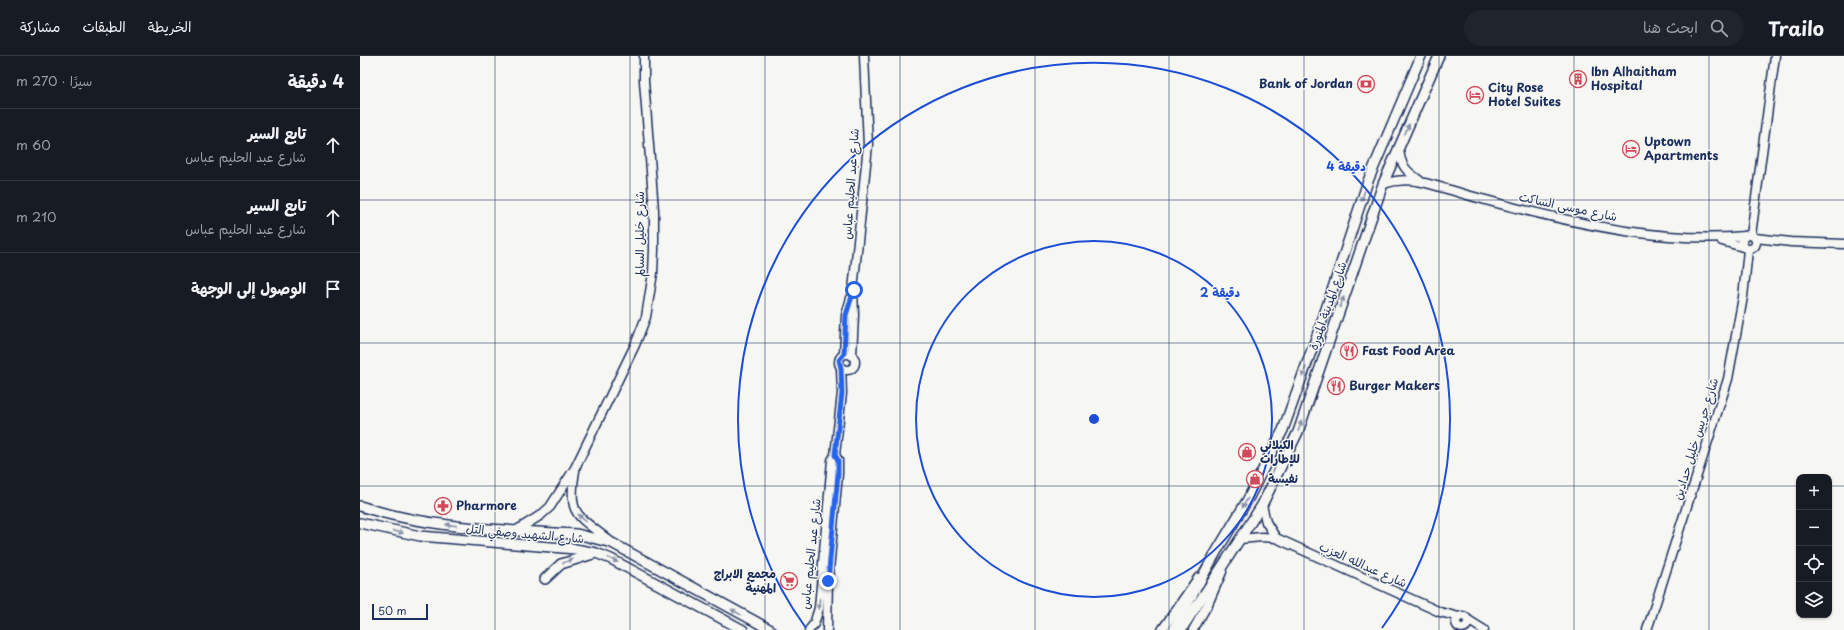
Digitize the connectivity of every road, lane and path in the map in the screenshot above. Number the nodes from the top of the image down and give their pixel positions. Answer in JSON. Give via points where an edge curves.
{"nodes":[{"id":1,"x":644,"y":56,"type":"edge"},
{"id":2,"x":864,"y":56,"type":"edge"},
{"id":3,"x":1421,"y":56,"type":"edge"},
{"id":4,"x":1439,"y":56,"type":"edge"},
{"id":5,"x":1775,"y":56,"type":"edge"},
{"id":6,"x":1399,"y":147,"type":"junction"},
{"id":7,"x":1420,"y":180,"type":"junction"},
{"id":8,"x":1383,"y":184,"type":"junction"},
{"id":9,"x":1750,"y":242,"type":"junction"},
{"id":10,"x":1844,"y":244,"type":"edge"},
{"id":11,"x":848,"y":354,"type":"junction"},
{"id":12,"x":841,"y":368,"type":"junction"},
{"id":13,"x":852,"y":369,"type":"junction"},
{"id":14,"x":842,"y":393,"type":"junction"},
{"id":15,"x":835,"y":455,"type":"junction"},
{"id":16,"x":575,"y":468,"type":"junction"},
{"id":17,"x":1262,"y":505,"type":"junction"},
{"id":18,"x":360,"y":506,"type":"edge"},
{"id":19,"x":360,"y":522,"type":"edge"},
{"id":20,"x":517,"y":530,"type":"junction"},
{"id":21,"x":1276,"y":538,"type":"junction"},
{"id":22,"x":1240,"y":539,"type":"junction"},
{"id":23,"x":612,"y":543,"type":"junction"},
{"id":24,"x":596,"y":553,"type":"junction"},
{"id":25,"x":1215,"y":554,"type":"junction"},
{"id":26,"x":1228,"y":558,"type":"junction"},
{"id":27,"x":545,"y":579,"type":"dead end"},
{"id":28,"x":1470,"y":626,"type":"edge"},
{"id":29,"x":743,"y":630,"type":"edge"},
{"id":30,"x":771,"y":630,"type":"edge"},
{"id":31,"x":809,"y":630,"type":"edge"},
{"id":32,"x":828,"y":630,"type":"edge"},
{"id":33,"x":1162,"y":630,"type":"edge"},
{"id":34,"x":1173,"y":630,"type":"edge"},
{"id":35,"x":1181,"y":630,"type":"edge"},
{"id":36,"x":1193,"y":630,"type":"edge"},
{"id":37,"x":1484,"y":630,"type":"edge"},
{"id":38,"x":1647,"y":630,"type":"edge"}],
"edges":[{"from":1,"to":16,"type":"street","name":"شارع خليل السالم","via":[[654,210],[654,262],[646,317]]},
{"from":2,"to":11,"type":"street","name":"شارع عبد الحليم عباس","via":[[868,145],[854,290],[854,315]]},
{"from":3,"to":25,"type":"main road","name":"شارع المدينة المنورة","one_way":true,"via":[[1368,181],[1283,430],[1248,499]]},
{"from":6,"to":4,"type":"main road","name":"شارع المدينة المنورة","one_way":true},
{"from":5,"to":9,"type":"street","name":"شارع جريس خليل حدادين"},
{"from":6,"to":7,"type":"street","name":"شارع موسى الساكت","via":[[1403,166]]},
{"from":6,"to":8,"type":"main road","name":"شارع المدينة المنورة"},
{"from":7,"to":8,"type":"street","name":"شارع موسى الساكت","via":[[1401,180]]},
{"from":7,"to":9,"type":"street","name":"شارع موسى الساكت","via":[[1513,207],[1619,230],[1656,236]]},
{"from":17,"to":8,"type":"main road","name":"شارع المدينة المنورة","one_way":true,"via":[[1298,432]]},
{"from":9,"to":10,"type":"street","name":"شارع موسى الساكت"},
{"from":9,"to":38,"type":"street","name":"شارع جريس خليل حدادين","via":[[1728,379]]},
{"from":11,"to":12,"type":"street","via":[[839,360]]},
{"from":11,"to":13,"type":"street","via":[[856,363]]},
{"from":12,"to":13,"type":"street"},
{"from":12,"to":14,"type":"street","name":"شارع عبد الحليم عباس"},
{"from":13,"to":14,"type":"street","name":"شارع عبد الحليم عباس"},
{"from":14,"to":15,"type":"street","name":"شارع عبد الحليم عباس"},
{"from":15,"to":31,"type":"street","name":"شارع عبد الحليم عباس","one_way":true,"via":[[832,460],[818,608],[814,624]]},
{"from":15,"to":32,"type":"street","name":"شارع عبد الحليم عباس","via":[[838,460],[838,474],[828,586]]},
{"from":16,"to":20,"type":"street","name":"شارع خليل السالم","via":[[550,507]]},
{"from":23,"to":16,"type":"street","name":"شارع خليل السالم","one_way":true,"via":[[576,513],[572,501]]},
{"from":17,"to":21,"type":"street","via":[[1266,522]]},
{"from":17,"to":22,"type":"main road","name":"شارع المدينة المنورة"},
{"from":20,"to":18,"type":"main road","name":"شارع الشهيد وصفي التل","one_way":true,"via":[[437,524]]},
{"from":19,"to":24,"type":"main road","name":"شارع الشهيد وصفي التل","one_way":true,"via":[[420,536],[576,549]]},
{"from":20,"to":23,"type":"main road","name":"شارع الشهيد وصفي التل","via":[[576,534]]},
{"from":21,"to":22,"type":"street","name":"شارع عبدالله العزب"},
{"from":21,"to":28,"type":"street","name":"شارع عبدالله العزب","via":[[1458,620],[1459,628]]},
{"from":22,"to":26,"type":"main road","name":"شارع المدينة المنورة"},
{"from":30,"to":23,"type":"main road","name":"شارع الشهيد وصفي التل","one_way":true},
{"from":27,"to":24,"type":"main road","one_way":true,"via":[[561,564]]},
{"from":24,"to":29,"type":"main road","name":"شارع الشهيد وصفي التل","one_way":true,"via":[[635,571]]},
{"from":25,"to":33,"type":"street","name":"شارع المدينة المنورة"},
{"from":25,"to":34,"type":"main road","name":"شارع المدينة المنورة"},
{"from":26,"to":35,"type":"main road","name":"شارع المدينة المنورة"},
{"from":26,"to":36,"type":"street","name":"شارع المدينة المنورة","via":[[1208,604]]},
{"from":28,"to":37,"type":"street"}]}
